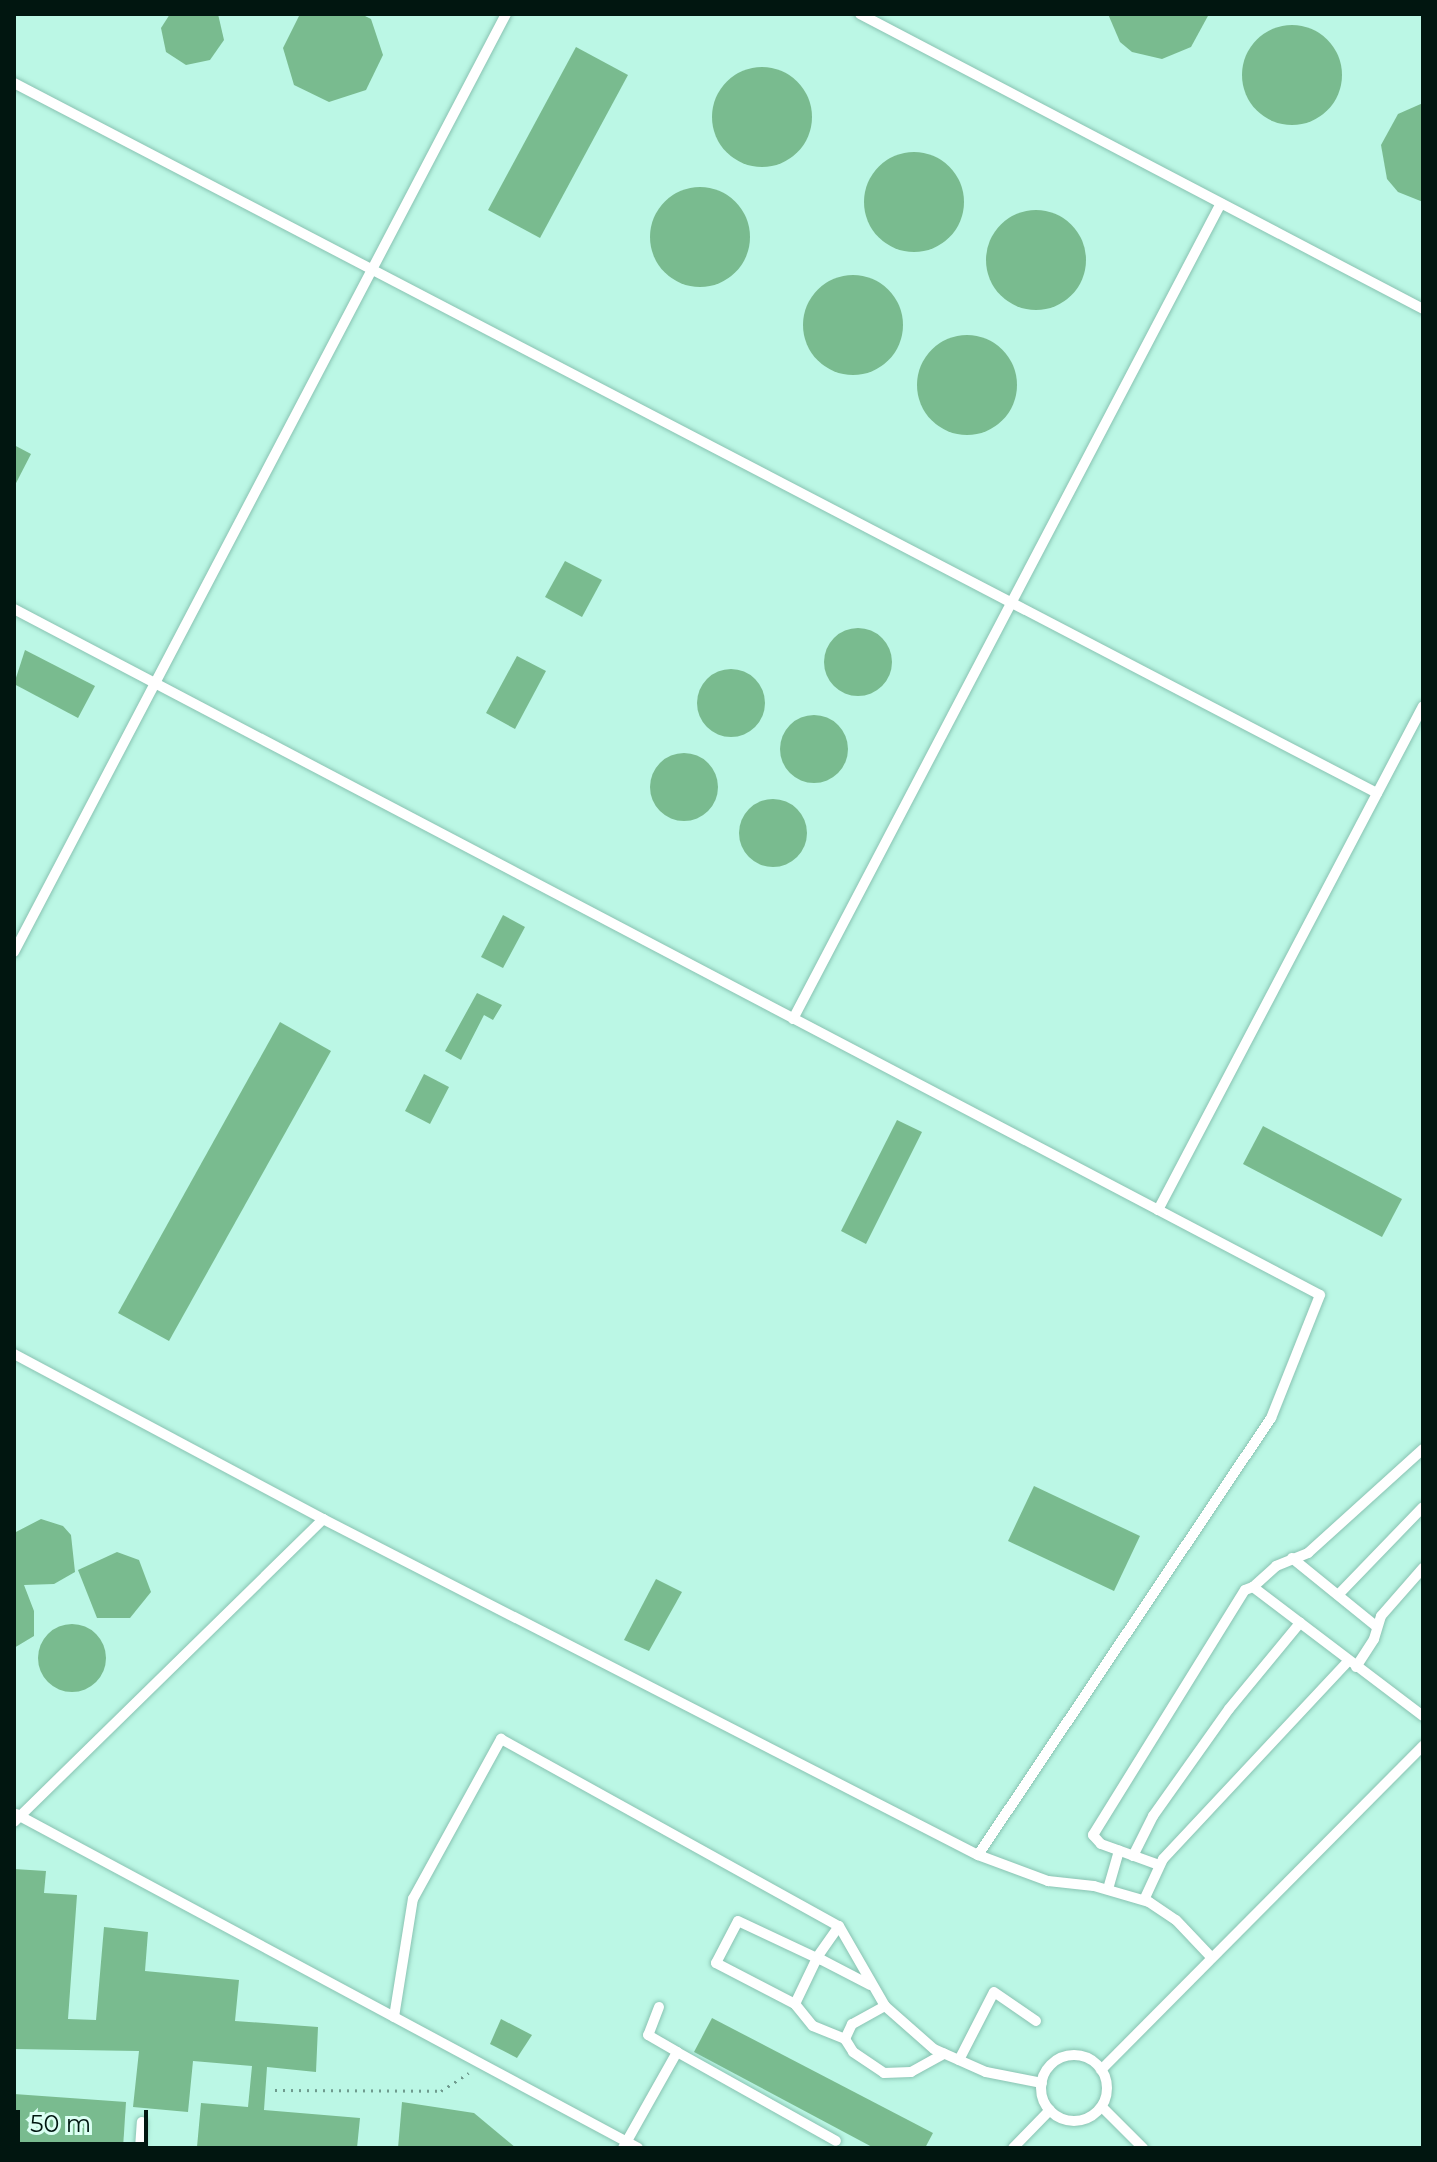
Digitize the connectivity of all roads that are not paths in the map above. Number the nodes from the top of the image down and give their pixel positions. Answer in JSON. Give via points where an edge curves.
{"nodes":[{"id":1,"x":506,"y":14,"type":"edge"},
{"id":2,"x":860,"y":14,"type":"edge"},
{"id":3,"x":14,"y":83,"type":"edge"},
{"id":4,"x":1221,"y":203,"type":"junction"},
{"id":5,"x":373,"y":268,"type":"junction"},
{"id":6,"x":1423,"y":309,"type":"edge"},
{"id":7,"x":1010,"y":606,"type":"junction"},
{"id":8,"x":14,"y":609,"type":"edge"},
{"id":9,"x":154,"y":685,"type":"junction"},
{"id":10,"x":1423,"y":706,"type":"edge"},
{"id":11,"x":1377,"y":793,"type":"junction"},
{"id":12,"x":14,"y":952,"type":"edge"},
{"id":13,"x":793,"y":1019,"type":"junction"},
{"id":14,"x":1158,"y":1210,"type":"junction"},
{"id":15,"x":14,"y":1354,"type":"edge"},
{"id":16,"x":1423,"y":1449,"type":"edge"},
{"id":17,"x":1423,"y":1507,"type":"edge"},
{"id":18,"x":323,"y":1519,"type":"junction"},
{"id":19,"x":1292,"y":1558,"type":"junction"},
{"id":20,"x":1423,"y":1568,"type":"edge"},
{"id":21,"x":1253,"y":1587,"type":"junction"},
{"id":22,"x":1338,"y":1595,"type":"junction"},
{"id":23,"x":1300,"y":1623,"type":"junction"},
{"id":24,"x":1377,"y":1627,"type":"junction"},
{"id":25,"x":1356,"y":1667,"type":"junction"},
{"id":26,"x":1423,"y":1716,"type":"edge"},
{"id":27,"x":1423,"y":1746,"type":"edge"},
{"id":28,"x":16,"y":1817,"type":"edge"},
{"id":29,"x":1119,"y":1851,"type":"junction"},
{"id":30,"x":978,"y":1855,"type":"junction"},
{"id":31,"x":1133,"y":1856,"type":"junction"},
{"id":32,"x":1159,"y":1865,"type":"junction"},
{"id":33,"x":1108,"y":1889,"type":"junction"},
{"id":34,"x":1147,"y":1901,"type":"junction"},
{"id":35,"x":839,"y":1926,"type":"junction"},
{"id":36,"x":817,"y":1958,"type":"junction"},
{"id":37,"x":1212,"y":1958,"type":"junction"},
{"id":38,"x":873,"y":1986,"type":"junction"},
{"id":39,"x":795,"y":2004,"type":"junction"},
{"id":40,"x":885,"y":2006,"type":"junction"},
{"id":41,"x":659,"y":2007,"type":"dead end"},
{"id":42,"x":394,"y":2017,"type":"junction"},
{"id":43,"x":1036,"y":2021,"type":"dead end"},
{"id":44,"x":845,"y":2039,"type":"junction"},
{"id":45,"x":677,"y":2052,"type":"junction"},
{"id":46,"x":944,"y":2054,"type":"junction"},
{"id":47,"x":959,"y":2060,"type":"junction"},
{"id":48,"x":1101,"y":2070,"type":"junction"},
{"id":49,"x":1042,"y":2083,"type":"junction"},
{"id":50,"x":1103,"y":2108,"type":"junction"},
{"id":51,"x":1050,"y":2110,"type":"junction"},
{"id":52,"x":142,"y":2122,"type":"dead end"},
{"id":53,"x":836,"y":2141,"type":"dead end"},
{"id":54,"x":624,"y":2145,"type":"edge"},
{"id":55,"x":140,"y":2148,"type":"edge"},
{"id":56,"x":638,"y":2148,"type":"edge"},
{"id":57,"x":1013,"y":2148,"type":"edge"},
{"id":58,"x":1143,"y":2148,"type":"edge"}],
"edges":[{"from":1,"to":5,"type":"lane"},
{"from":2,"to":4,"type":"lane"},
{"from":3,"to":5,"type":"lane"},
{"from":4,"to":6,"type":"lane"},
{"from":4,"to":7,"type":"lane"},
{"from":5,"to":7,"type":"lane"},
{"from":5,"to":9,"type":"lane"},
{"from":7,"to":11,"type":"lane"},
{"from":7,"to":13,"type":"lane"},
{"from":8,"to":9,"type":"lane"},
{"from":9,"to":12,"type":"lane"},
{"from":9,"to":13,"type":"lane"},
{"from":10,"to":11,"type":"lane"},
{"from":11,"to":14,"type":"lane"},
{"from":13,"to":14,"type":"lane"},
{"from":14,"to":30,"type":"lane","via":[[1320,1295],[1271,1418]]},
{"from":15,"to":18,"type":"lane"},
{"from":16,"to":19,"type":"lane","via":[[1308,1553]]},
{"from":17,"to":22,"type":"lane"},
{"from":18,"to":28,"type":"lane"},
{"from":18,"to":30,"type":"lane"},
{"from":19,"to":21,"type":"lane"},
{"from":19,"to":22,"type":"lane"},
{"from":20,"to":24,"type":"lane","via":[[1386,1608]]},
{"from":21,"to":23,"type":"lane"},
{"from":21,"to":29,"type":"lane","via":[[1228,1615],[1096,1828],[1094,1841]]},
{"from":22,"to":24,"type":"lane"},
{"from":23,"to":25,"type":"lane"},
{"from":23,"to":31,"type":"lane","via":[[1229,1709],[1153,1816]]},
{"from":24,"to":25,"type":"lane"},
{"from":25,"to":26,"type":"lane"},
{"from":25,"to":32,"type":"lane"},
{"from":27,"to":37,"type":"lane"},
{"from":28,"to":42,"type":"lane"},
{"from":29,"to":31,"type":"lane"},
{"from":29,"to":33,"type":"lane"},
{"from":30,"to":33,"type":"lane","via":[[1048,1881]]},
{"from":31,"to":32,"type":"lane"},
{"from":32,"to":34,"type":"lane"},
{"from":33,"to":34,"type":"lane"},
{"from":34,"to":37,"type":"lane","via":[[1176,1920]]},
{"from":35,"to":36,"type":"lane"},
{"from":35,"to":38,"type":"lane"},
{"from":35,"to":42,"type":"lane","via":[[501,1739],[413,1899]]},
{"from":36,"to":38,"type":"lane"},
{"from":36,"to":39,"type":"lane"},
{"from":36,"to":39,"type":"lane","via":[[738,1921],[716,1963]]},
{"from":37,"to":48,"type":"lane"},
{"from":38,"to":40,"type":"lane"},
{"from":39,"to":44,"type":"lane","via":[[813,2026]]},
{"from":40,"to":44,"type":"lane","via":[[852,2024]]},
{"from":40,"to":46,"type":"lane"},
{"from":41,"to":45,"type":"lane","via":[[648,2035]]},
{"from":42,"to":54,"type":"lane"},
{"from":43,"to":47,"type":"lane","via":[[994,1992]]},
{"from":44,"to":46,"type":"lane","via":[[853,2052],[884,2073],[911,2072]]},
{"from":45,"to":53,"type":"lane"},
{"from":45,"to":54,"type":"lane"},
{"from":46,"to":47,"type":"lane"},
{"from":47,"to":49,"type":"lane","via":[[986,2072]]},
{"from":48,"to":49,"type":"lane","via":[[1094,2060],[1068,2054],[1046,2069]]},
{"from":48,"to":50,"type":"lane","via":[[1109,2082]]},
{"from":49,"to":51,"type":"lane","via":[[1040,2095]]},
{"from":50,"to":51,"type":"lane","via":[[1081,2123],[1055,2117]]},
{"from":50,"to":58,"type":"lane"},
{"from":51,"to":57,"type":"lane"},
{"from":52,"to":55,"type":"lane"},
{"from":54,"to":56,"type":"lane"}]}
